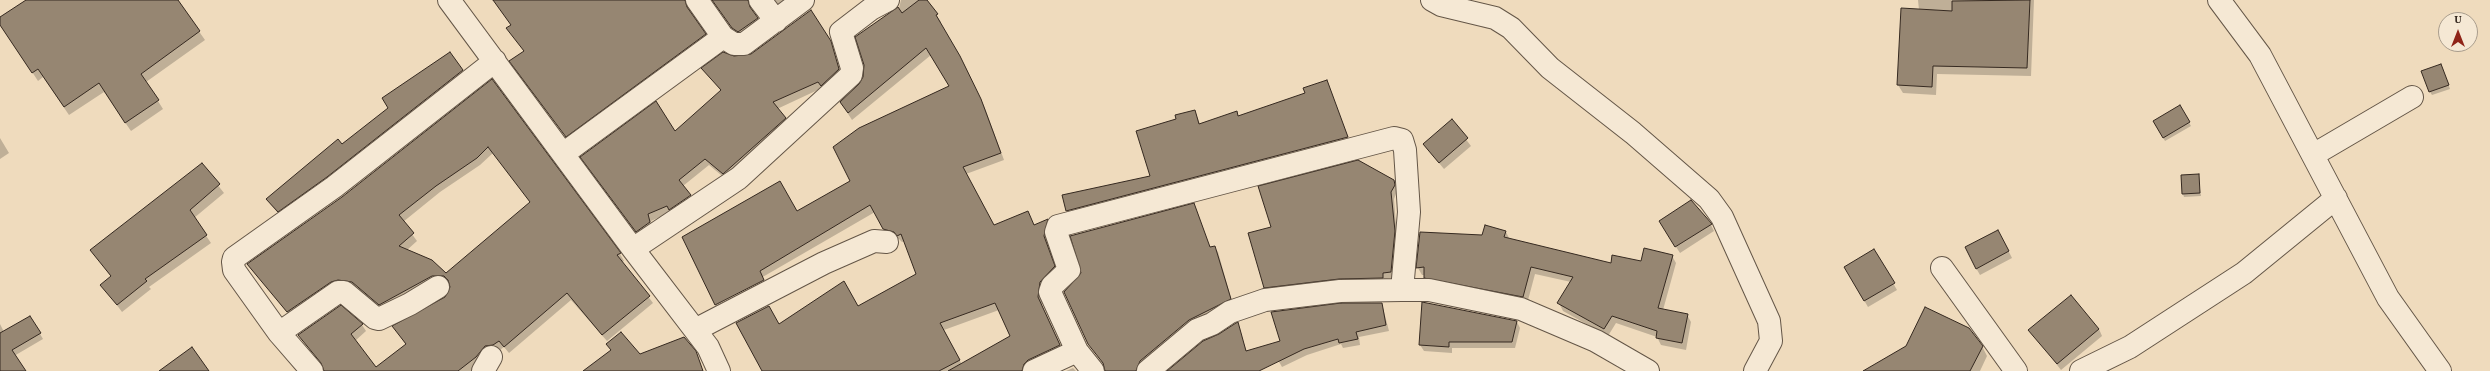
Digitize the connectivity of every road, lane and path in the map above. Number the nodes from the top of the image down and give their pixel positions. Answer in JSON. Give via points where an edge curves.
{"nodes":[{"id":1,"x":449,"y":0,"type":"edge"},
{"id":2,"x":697,"y":0,"type":"edge"},
{"id":3,"x":760,"y":0,"type":"edge"},
{"id":4,"x":803,"y":0,"type":"edge"},
{"id":5,"x":1432,"y":0,"type":"edge"},
{"id":6,"x":2219,"y":0,"type":"edge"},
{"id":7,"x":874,"y":3,"type":"edge"},
{"id":8,"x":776,"y":21,"type":"junction"},
{"id":9,"x":723,"y":37,"type":"junction"},
{"id":10,"x":495,"y":60,"type":"junction"},
{"id":11,"x":2412,"y":97,"type":"dead end"},
{"id":12,"x":563,"y":154,"type":"junction"},
{"id":13,"x":2313,"y":155,"type":"junction"},
{"id":14,"x":2336,"y":198,"type":"junction"},
{"id":15,"x":887,"y":242,"type":"dead end"},
{"id":16,"x":633,"y":249,"type":"junction"},
{"id":17,"x":1942,"y":268,"type":"dead end"},
{"id":18,"x":438,"y":287,"type":"dead end"},
{"id":19,"x":1402,"y":290,"type":"junction"},
{"id":20,"x":695,"y":330,"type":"junction"},
{"id":21,"x":279,"y":333,"type":"junction"},
{"id":22,"x":1077,"y":351,"type":"junction"},
{"id":23,"x":312,"y":371,"type":"edge"},
{"id":24,"x":719,"y":371,"type":"edge"},
{"id":25,"x":1034,"y":371,"type":"edge"},
{"id":26,"x":1093,"y":371,"type":"edge"},
{"id":27,"x":1148,"y":371,"type":"edge"},
{"id":28,"x":1648,"y":371,"type":"edge"},
{"id":29,"x":1755,"y":371,"type":"edge"},
{"id":30,"x":2016,"y":371,"type":"edge"},
{"id":31,"x":2081,"y":371,"type":"edge"},
{"id":32,"x":2440,"y":371,"type":"edge"}],
"edges":[{"from":1,"to":10,"type":"street"},
{"from":2,"to":9,"type":"street"},
{"from":3,"to":8,"type":"street"},
{"from":4,"to":8,"type":"street"},
{"from":5,"to":29,"type":"street","via":[[1441,5],[1495,18],[1512,28],[1550,68],[1633,132],[1709,200],[1722,217],[1769,322],[1771,341]]},
{"from":6,"to":13,"type":"street","via":[[2260,55]]},
{"from":7,"to":16,"type":"street","via":[[841,32],[852,68],[851,75],[739,178]]},
{"from":8,"to":9,"type":"street","via":[[742,45],[734,44]]},
{"from":9,"to":12,"type":"street"},
{"from":10,"to":12,"type":"street"},
{"from":10,"to":21,"type":"street","via":[[334,187],[234,258],[234,270]]},
{"from":11,"to":13,"type":"street"},
{"from":12,"to":16,"type":"street"},
{"from":13,"to":14,"type":"street"},
{"from":14,"to":31,"type":"street","via":[[2244,273],[2130,348]]},
{"from":14,"to":32,"type":"street","via":[[2388,298]]},
{"from":15,"to":20,"type":"street","via":[[874,241],[857,248]]},
{"from":16,"to":20,"type":"street"},
{"from":17,"to":30,"type":"street"},
{"from":18,"to":21,"type":"street","via":[[378,319],[344,292],[338,292]]},
{"from":19,"to":22,"type":"street","via":[[1409,212],[1405,150],[1402,140],[1394,138],[1058,226],[1056,232],[1069,270],[1052,286],[1050,292]]},
{"from":19,"to":27,"type":"street","via":[[1340,291],[1265,300],[1230,312],[1197,330]]},
{"from":19,"to":28,"type":"street","via":[[1429,290],[1521,309],[1596,341]]},
{"from":20,"to":24,"type":"street","via":[[708,347]]},
{"from":21,"to":23,"type":"street"},
{"from":22,"to":25,"type":"street"},
{"from":22,"to":26,"type":"street"}]}
